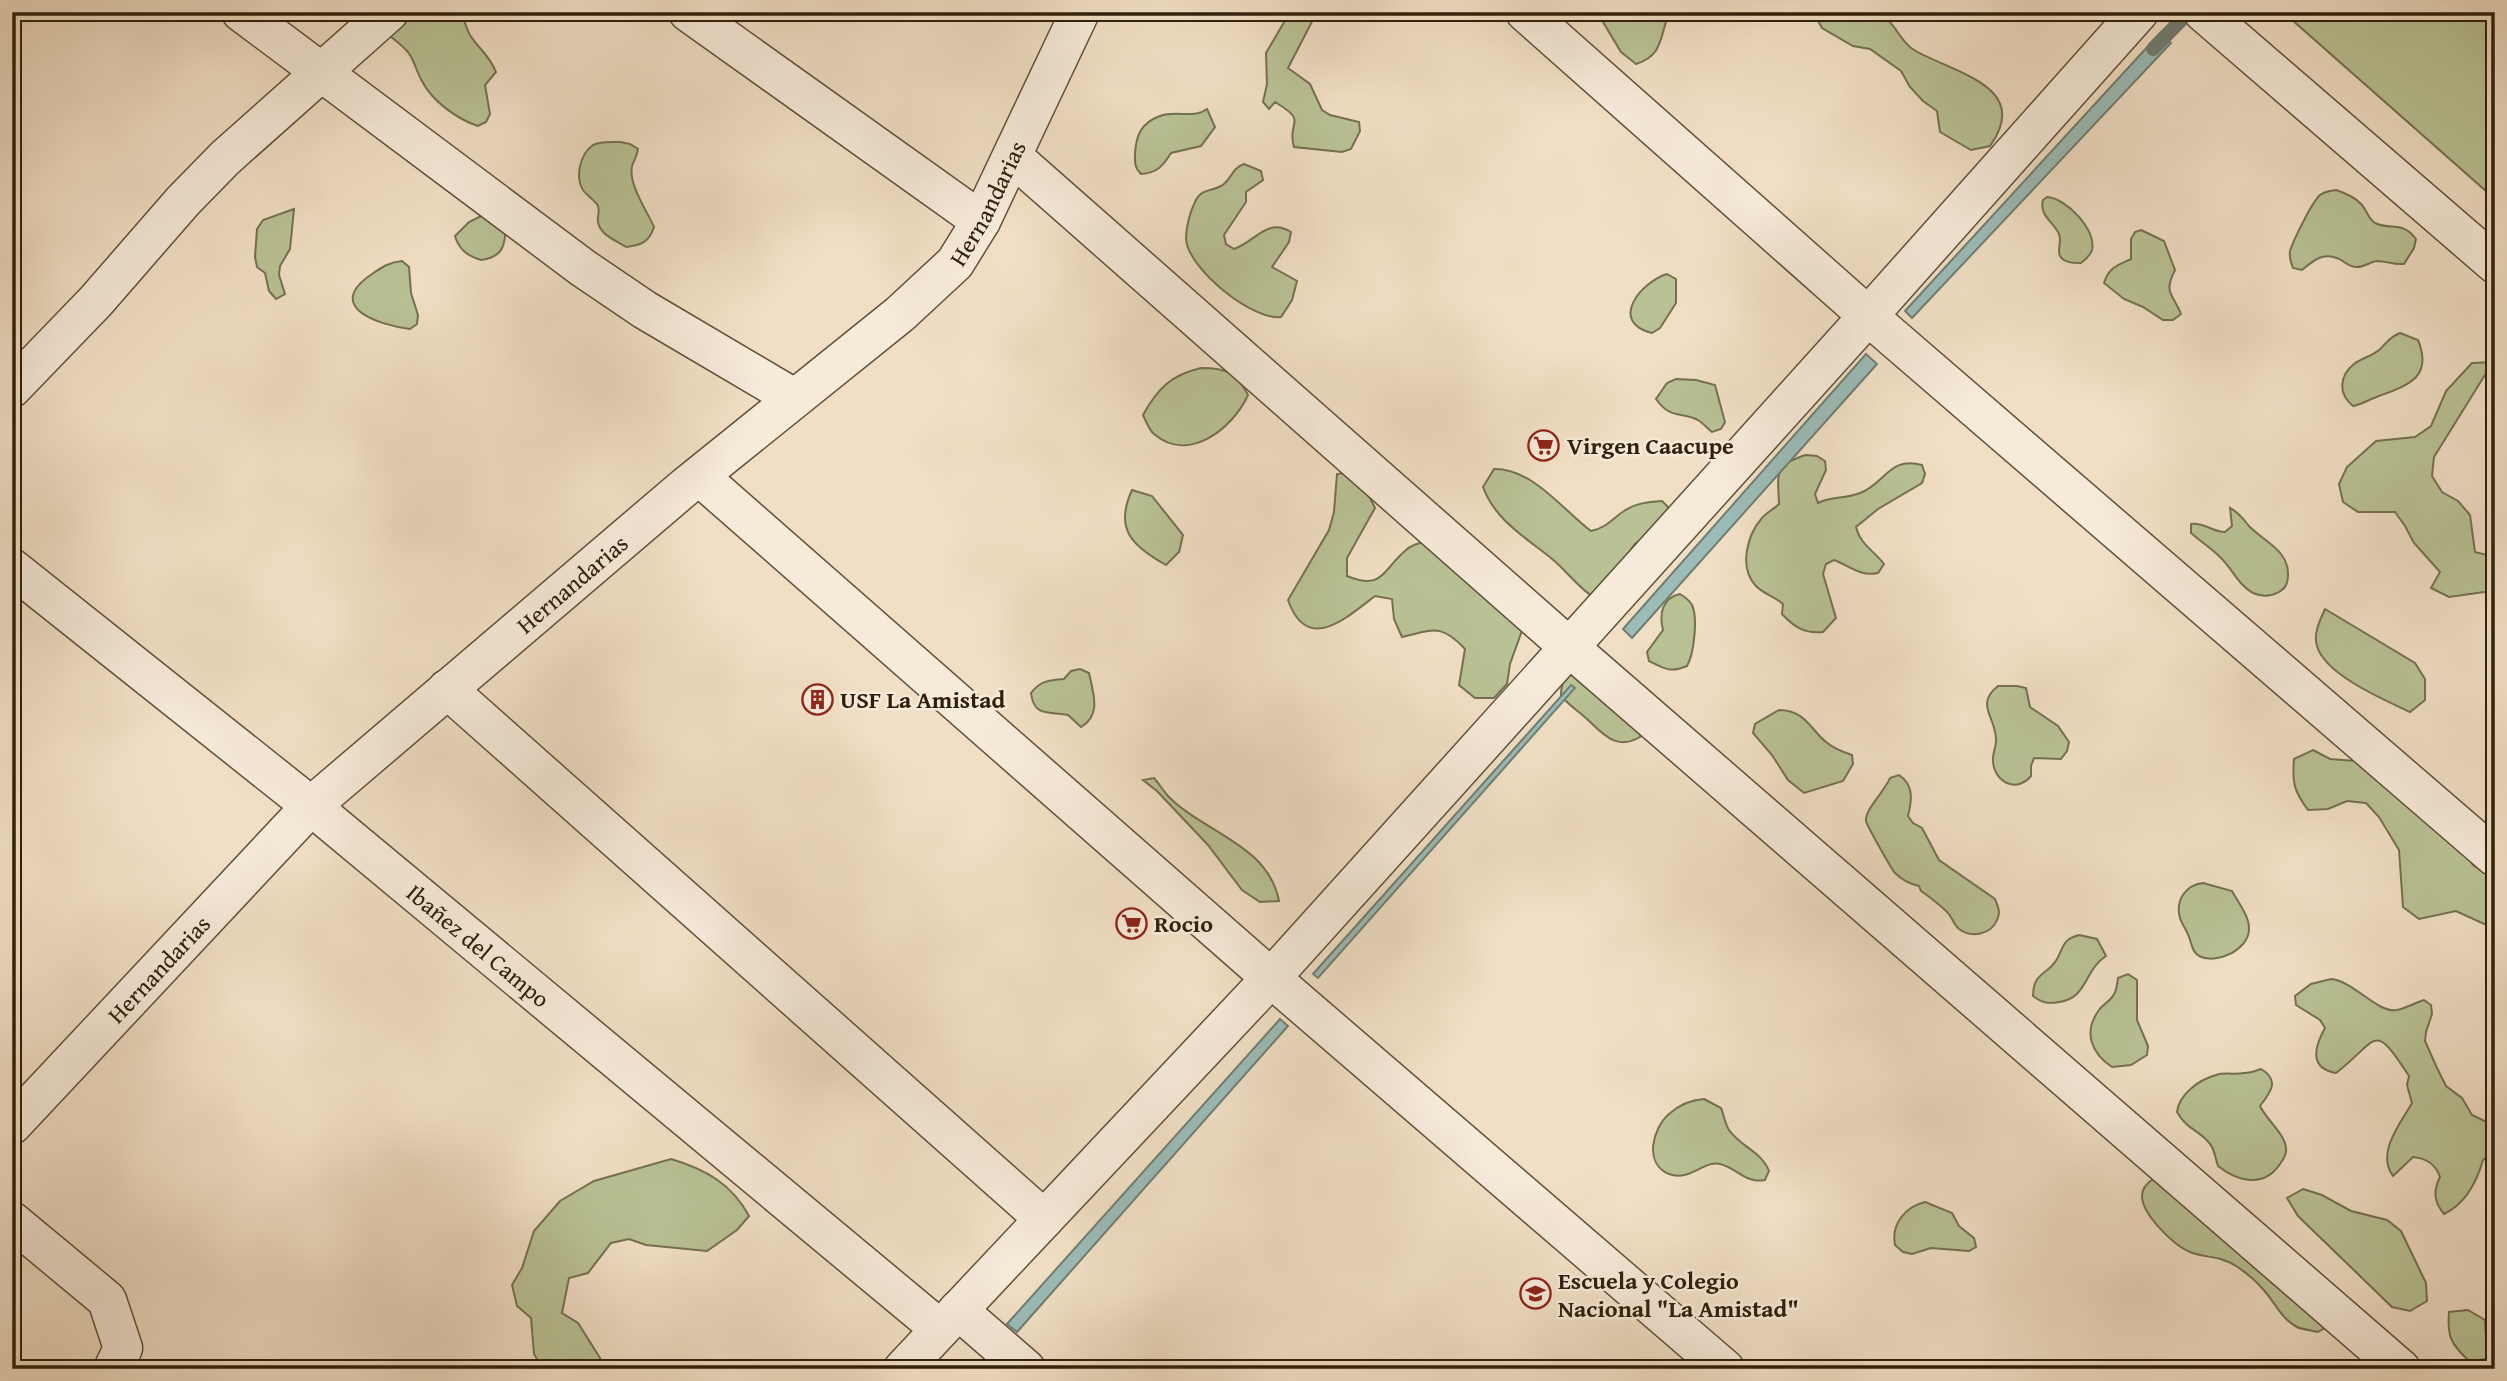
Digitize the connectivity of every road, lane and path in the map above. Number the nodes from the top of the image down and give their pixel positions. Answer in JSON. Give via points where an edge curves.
{"nodes":[{"id":1,"x":241,"y":12,"type":"edge"},
{"id":2,"x":389,"y":12,"type":"edge"},
{"id":3,"x":688,"y":12,"type":"edge"},
{"id":4,"x":1080,"y":12,"type":"edge"},
{"id":5,"x":1525,"y":12,"type":"edge"},
{"id":6,"x":2139,"y":12,"type":"edge"},
{"id":7,"x":2203,"y":12,"type":"edge"},
{"id":8,"x":321,"y":73,"type":"junction"},
{"id":9,"x":1013,"y":157,"type":"junction"},
{"id":10,"x":981,"y":221,"type":"junction"},
{"id":11,"x":2495,"y":264,"type":"edge"},
{"id":12,"x":1868,"y":316,"type":"junction"},
{"id":13,"x":12,"y":388,"type":"edge"},
{"id":14,"x":794,"y":398,"type":"junction"},
{"id":15,"x":699,"y":476,"type":"junction"},
{"id":16,"x":12,"y":568,"type":"edge"},
{"id":17,"x":1569,"y":646,"type":"junction"},
{"id":18,"x":447,"y":689,"type":"junction"},
{"id":19,"x":311,"y":806,"type":"junction"},
{"id":20,"x":2495,"y":857,"type":"edge"},
{"id":21,"x":1271,"y":978,"type":"junction"},
{"id":22,"x":12,"y":1125,"type":"edge"},
{"id":23,"x":1044,"y":1219,"type":"junction"},
{"id":24,"x":12,"y":1221,"type":"edge"},
{"id":25,"x":949,"y":1320,"type":"junction"},
{"id":26,"x":113,"y":1369,"type":"edge"},
{"id":27,"x":903,"y":1369,"type":"edge"},
{"id":28,"x":1026,"y":1369,"type":"edge"},
{"id":29,"x":1725,"y":1369,"type":"edge"},
{"id":30,"x":2401,"y":1369,"type":"edge"}],
"edges":[{"from":1,"to":8,"type":"street"},
{"from":2,"to":8,"type":"street"},
{"from":3,"to":10,"type":"street"},
{"from":4,"to":9,"type":"street","name":"Hernandarias"},
{"from":5,"to":12,"type":"street"},
{"from":6,"to":12,"type":"street"},
{"from":7,"to":11,"type":"street"},
{"from":8,"to":13,"type":"street","via":[[191,192]]},
{"from":8,"to":14,"type":"street","via":[[583,268]]},
{"from":9,"to":10,"type":"street","name":"Hernandarias"},
{"from":9,"to":17,"type":"street"},
{"from":10,"to":14,"type":"street","name":"Hernandarias","via":[[955,262],[900,314]]},
{"from":12,"to":17,"type":"street"},
{"from":12,"to":20,"type":"street"},
{"from":14,"to":15,"type":"street","name":"Hernandarias"},
{"from":15,"to":18,"type":"street","name":"Hernandarias"},
{"from":15,"to":21,"type":"street"},
{"from":16,"to":19,"type":"street","name":"Ibañez del Campo"},
{"from":17,"to":21,"type":"street"},
{"from":17,"to":30,"type":"street"},
{"from":18,"to":19,"type":"street","name":"Hernandarias"},
{"from":18,"to":23,"type":"street"},
{"from":19,"to":22,"type":"street","name":"Hernandarias"},
{"from":19,"to":25,"type":"street","name":"Ibañez del Campo"},
{"from":21,"to":23,"type":"street"},
{"from":21,"to":29,"type":"street"},
{"from":23,"to":25,"type":"street"},
{"from":24,"to":26,"type":"street","via":[[107,1300],[122,1348]]},
{"from":25,"to":27,"type":"street"},
{"from":25,"to":28,"type":"street","name":"Ibañez del Campo"}]}
